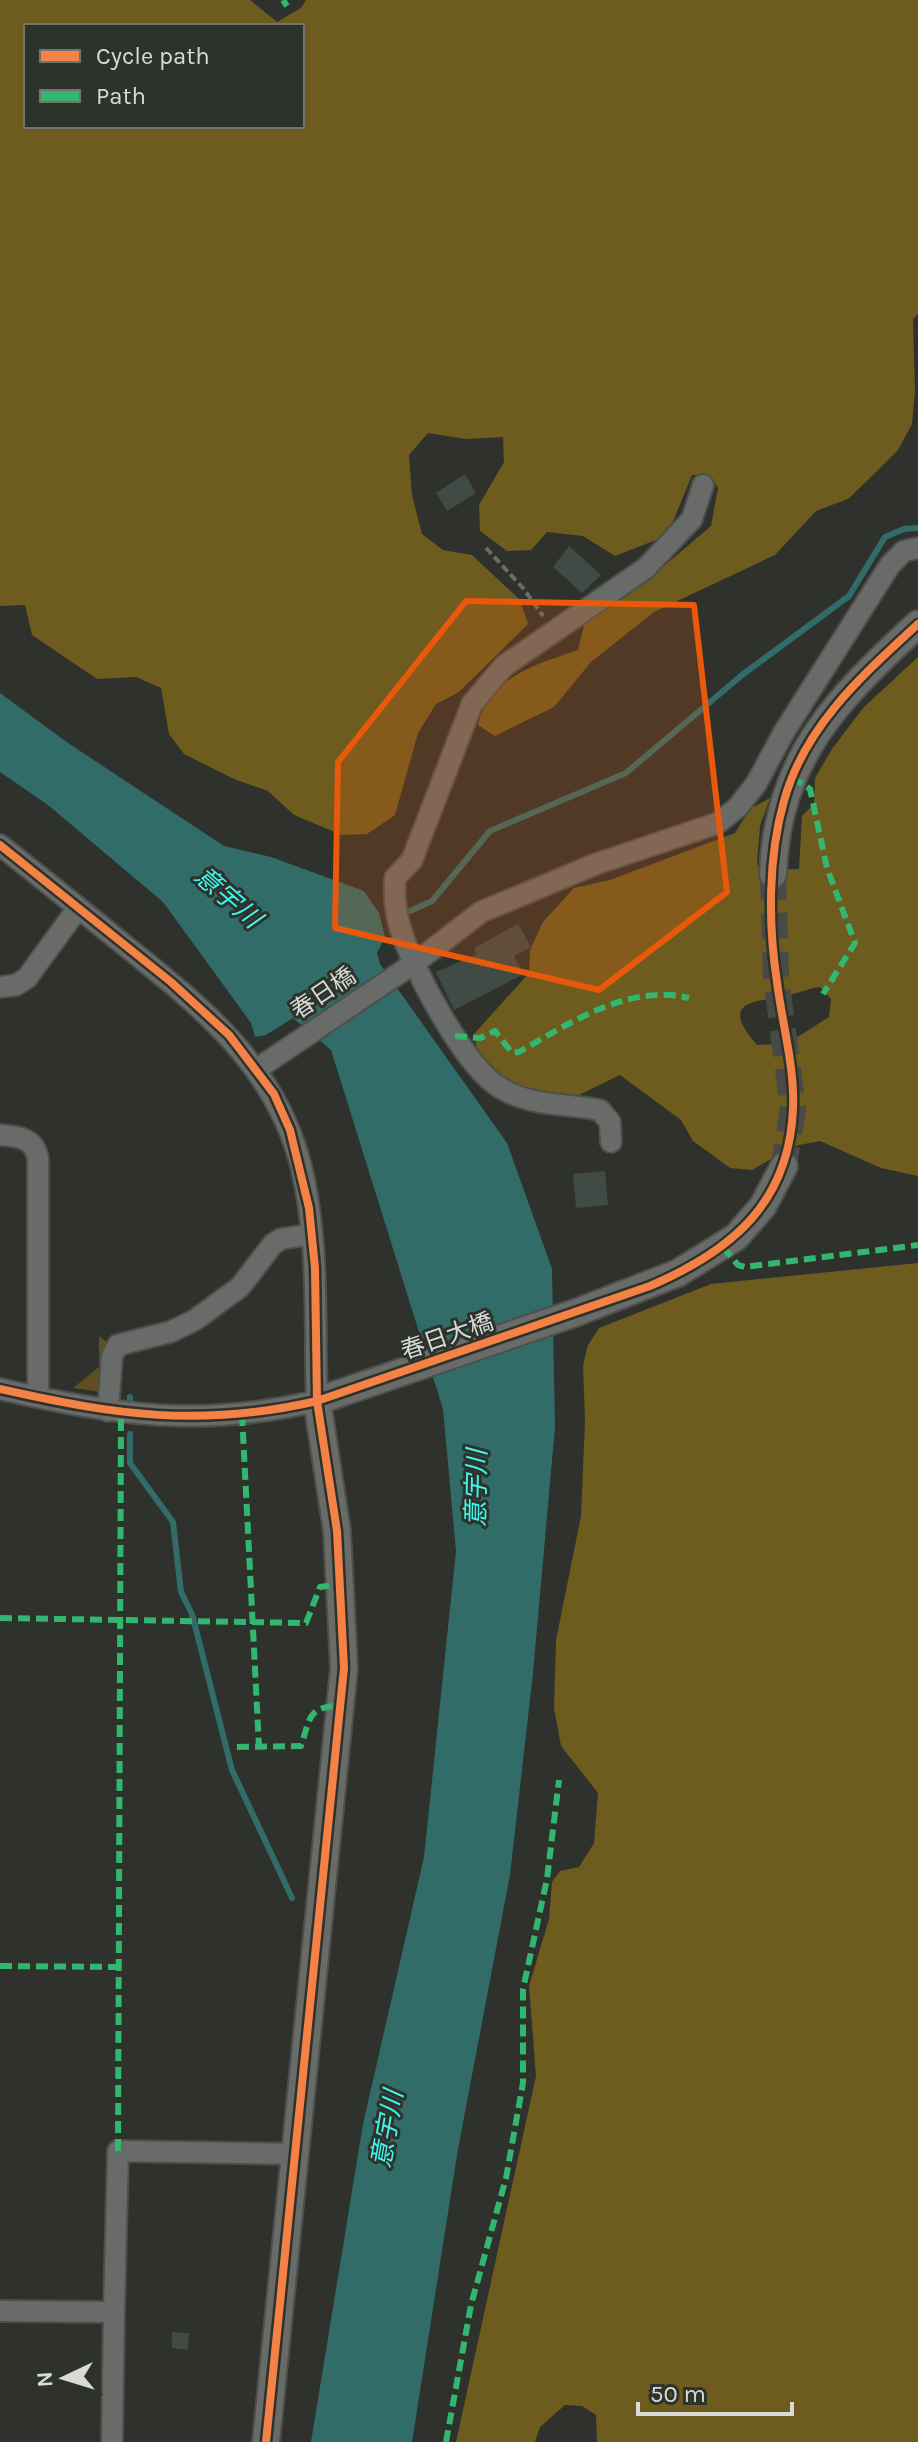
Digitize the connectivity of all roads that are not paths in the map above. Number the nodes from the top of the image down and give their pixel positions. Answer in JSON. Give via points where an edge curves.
{"nodes":[{"id":1,"x":703,"y":485,"type":"dead end"},
{"id":2,"x":918,"y":548,"type":"edge"},
{"id":3,"x":918,"y":624,"type":"edge"},
{"id":4,"x":0,"y":845,"type":"edge"},
{"id":5,"x":773,"y":874,"type":"tunnel mouth"},
{"id":6,"x":78,"y":908,"type":"junction"},
{"id":7,"x":411,"y":965,"type":"junction"},
{"id":8,"x":0,"y":987,"type":"edge"},
{"id":9,"x":263,"y":1065,"type":"junction"},
{"id":10,"x":0,"y":1135,"type":"edge"},
{"id":11,"x":611,"y":1142,"type":"dead end"},
{"id":12,"x":784,"y":1166,"type":"tunnel mouth"},
{"id":13,"x":312,"y":1234,"type":"junction"},
{"id":14,"x":0,"y":1389,"type":"edge"},
{"id":15,"x":38,"y":1397,"type":"junction"},
{"id":16,"x":324,"y":1399,"type":"junction"},
{"id":17,"x":108,"y":1411,"type":"junction"},
{"id":18,"x":297,"y":2154,"type":"junction"},
{"id":19,"x":0,"y":2311,"type":"edge"},
{"id":20,"x":114,"y":2312,"type":"junction"},
{"id":21,"x":112,"y":2442,"type":"edge"},
{"id":22,"x":266,"y":2442,"type":"edge"}],
"edges":[{"from":1,"to":7,"type":"street","via":[[692,519],[646,568],[504,666],[472,704],[412,860],[395,878],[400,929]]},
{"from":2,"to":7,"type":"street","name":"春日橋","via":[[904,551],[890,565],[738,807],[718,823],[596,864],[481,912]]},
{"from":3,"to":5,"type":"street","via":[[856,683],[801,755],[778,825]]},
{"from":4,"to":6,"type":"street"},
{"from":6,"to":8,"type":"street","via":[[27,978]]},
{"from":6,"to":9,"type":"street"},
{"from":7,"to":9,"type":"street","name":"春日橋"},
{"from":7,"to":11,"type":"street","via":[[480,1071],[500,1088],[526,1099],[600,1110],[610,1122]]},
{"from":9,"to":13,"type":"street","via":[[301,1167]]},
{"from":10,"to":15,"type":"street","via":[[20,1136],[37,1151]]},
{"from":12,"to":16,"type":"street","name":"春日大橋","via":[[763,1206],[723,1247],[678,1273]]},
{"from":13,"to":16,"type":"street"},
{"from":13,"to":17,"type":"street","via":[[273,1244],[240,1287],[184,1327],[118,1345],[112,1356]]},
{"from":14,"to":15,"type":"street"},
{"from":15,"to":17,"type":"street"},
{"from":16,"to":17,"type":"street","via":[[269,1412],[191,1418]]},
{"from":16,"to":18,"type":"street","via":[[344,1668]]},
{"from":18,"to":20,"type":"street","via":[[118,2151]]},
{"from":18,"to":22,"type":"street"},
{"from":19,"to":20,"type":"street"},
{"from":20,"to":21,"type":"street"}]}
